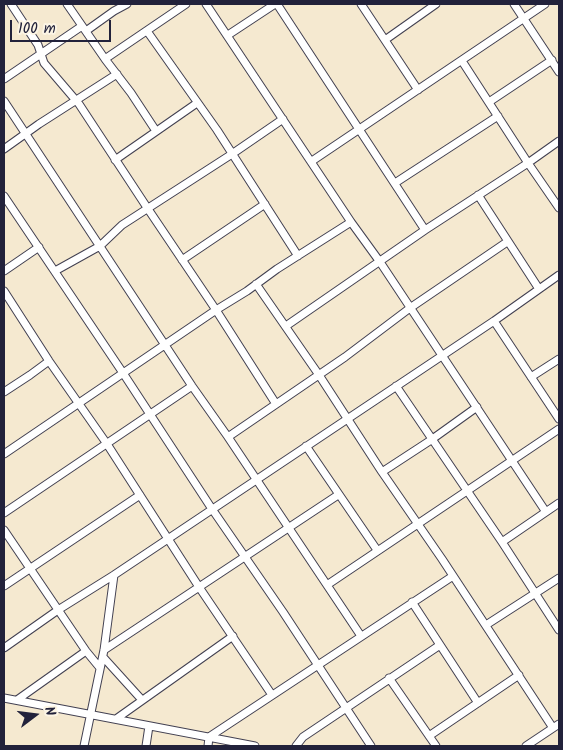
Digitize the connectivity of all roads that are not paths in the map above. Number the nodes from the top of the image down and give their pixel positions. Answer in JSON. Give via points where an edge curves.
{"nodes":[{"id":1,"x":11,"y":4,"type":"edge"},
{"id":2,"x":67,"y":4,"type":"edge"},
{"id":3,"x":127,"y":4,"type":"edge"},
{"id":4,"x":186,"y":4,"type":"edge"},
{"id":5,"x":206,"y":4,"type":"edge"},
{"id":6,"x":276,"y":4,"type":"edge"},
{"id":7,"x":361,"y":4,"type":"edge"},
{"id":8,"x":436,"y":4,"type":"edge"},
{"id":9,"x":514,"y":4,"type":"edge"},
{"id":10,"x":545,"y":4,"type":"edge"},
{"id":11,"x":424,"y":7,"type":"edge"},
{"id":12,"x":524,"y":18,"type":"junction"},
{"id":13,"x":84,"y":28,"type":"junction"},
{"id":14,"x":147,"y":32,"type":"junction"},
{"id":15,"x":228,"y":35,"type":"junction"},
{"id":16,"x":385,"y":40,"type":"junction"},
{"id":17,"x":40,"y":54,"type":"junction"},
{"id":18,"x":105,"y":59,"type":"junction"},
{"id":19,"x":552,"y":60,"type":"junction"},
{"id":20,"x":462,"y":61,"type":"junction"},
{"id":21,"x":559,"y":72,"type":"edge"},
{"id":22,"x":117,"y":74,"type":"junction"},
{"id":23,"x":4,"y":79,"type":"edge"},
{"id":24,"x":418,"y":90,"type":"junction"},
{"id":25,"x":76,"y":100,"type":"junction"},
{"id":26,"x":4,"y":101,"type":"edge"},
{"id":27,"x":489,"y":102,"type":"junction"},
{"id":28,"x":197,"y":104,"type":"junction"},
{"id":29,"x":498,"y":116,"type":"junction"},
{"id":30,"x":283,"y":119,"type":"junction"},
{"id":31,"x":360,"y":130,"type":"junction"},
{"id":32,"x":156,"y":131,"type":"junction"},
{"id":33,"x":25,"y":134,"type":"junction"},
{"id":34,"x":559,"y":141,"type":"edge"},
{"id":35,"x":4,"y":149,"type":"edge"},
{"id":36,"x":232,"y":154,"type":"junction"},
{"id":37,"x":115,"y":160,"type":"junction"},
{"id":38,"x":312,"y":161,"type":"junction"},
{"id":39,"x":528,"y":163,"type":"junction"},
{"id":40,"x":395,"y":183,"type":"junction"},
{"id":41,"x":478,"y":195,"type":"junction"},
{"id":42,"x":4,"y":196,"type":"edge"},
{"id":43,"x":265,"y":204,"type":"junction"},
{"id":44,"x":559,"y":208,"type":"edge"},
{"id":45,"x":148,"y":209,"type":"junction"},
{"id":46,"x":352,"y":222,"type":"junction"},
{"id":47,"x":425,"y":230,"type":"junction"},
{"id":48,"x":507,"y":242,"type":"junction"},
{"id":49,"x":100,"y":246,"type":"junction"},
{"id":50,"x":39,"y":247,"type":"junction"},
{"id":51,"x":298,"y":256,"type":"junction"},
{"id":52,"x":182,"y":260,"type":"junction"},
{"id":53,"x":380,"y":262,"type":"junction"},
{"id":54,"x":4,"y":271,"type":"edge"},
{"id":55,"x":55,"y":272,"type":"junction"},
{"id":56,"x":559,"y":275,"type":"edge"},
{"id":57,"x":256,"y":284,"type":"junction"},
{"id":58,"x":539,"y":289,"type":"junction"},
{"id":59,"x":4,"y":291,"type":"edge"},
{"id":60,"x":410,"y":308,"type":"junction"},
{"id":61,"x":216,"y":310,"type":"junction"},
{"id":62,"x":494,"y":321,"type":"junction"},
{"id":63,"x":286,"y":326,"type":"junction"},
{"id":64,"x":165,"y":344,"type":"junction"},
{"id":65,"x":442,"y":355,"type":"junction"},
{"id":66,"x":559,"y":359,"type":"edge"},
{"id":67,"x":50,"y":361,"type":"junction"},
{"id":68,"x":123,"y":373,"type":"junction"},
{"id":69,"x":319,"y":375,"type":"junction"},
{"id":70,"x":531,"y":377,"type":"junction"},
{"id":71,"x":192,"y":386,"type":"junction"},
{"id":72,"x":396,"y":386,"type":"junction"},
{"id":73,"x":4,"y":392,"type":"edge"},
{"id":74,"x":79,"y":403,"type":"junction"},
{"id":75,"x":276,"y":404,"type":"junction"},
{"id":76,"x":477,"y":407,"type":"junction"},
{"id":77,"x":150,"y":414,"type":"junction"},
{"id":78,"x":348,"y":418,"type":"junction"},
{"id":79,"x":559,"y":419,"type":"edge"},
{"id":80,"x":559,"y":428,"type":"edge"},
{"id":81,"x":228,"y":437,"type":"junction"},
{"id":82,"x":431,"y":440,"type":"junction"},
{"id":83,"x":107,"y":444,"type":"junction"},
{"id":84,"x":306,"y":446,"type":"junction"},
{"id":85,"x":4,"y":454,"type":"edge"},
{"id":86,"x":512,"y":460,"type":"junction"},
{"id":87,"x":382,"y":472,"type":"junction"},
{"id":88,"x":256,"y":480,"type":"junction"},
{"id":89,"x":466,"y":490,"type":"junction"},
{"id":90,"x":140,"y":495,"type":"junction"},
{"id":91,"x":338,"y":495,"type":"junction"},
{"id":92,"x":559,"y":503,"type":"edge"},
{"id":93,"x":212,"y":510,"type":"junction"},
{"id":94,"x":546,"y":512,"type":"junction"},
{"id":95,"x":4,"y":513,"type":"edge"},
{"id":96,"x":417,"y":524,"type":"junction"},
{"id":97,"x":288,"y":528,"type":"junction"},
{"id":98,"x":4,"y":530,"type":"edge"},
{"id":99,"x":168,"y":539,"type":"junction"},
{"id":100,"x":502,"y":542,"type":"junction"},
{"id":101,"x":377,"y":550,"type":"junction"},
{"id":102,"x":245,"y":556,"type":"junction"},
{"id":103,"x":30,"y":569,"type":"junction"},
{"id":104,"x":114,"y":575,"type":"junction"},
{"id":105,"x":453,"y":576,"type":"junction"},
{"id":106,"x":559,"y":578,"type":"edge"},
{"id":107,"x":327,"y":584,"type":"junction"},
{"id":108,"x":4,"y":586,"type":"edge"},
{"id":109,"x":199,"y":588,"type":"junction"},
{"id":110,"x":535,"y":593,"type":"junction"},
{"id":111,"x":412,"y":602,"type":"junction"},
{"id":112,"x":58,"y":610,"type":"junction"},
{"id":113,"x":486,"y":625,"type":"junction"},
{"id":114,"x":559,"y":630,"type":"edge"},
{"id":115,"x":233,"y":636,"type":"junction"},
{"id":116,"x":361,"y":636,"type":"junction"},
{"id":117,"x":440,"y":645,"type":"junction"},
{"id":118,"x":4,"y":648,"type":"edge"},
{"id":119,"x":86,"y":651,"type":"junction"},
{"id":120,"x":103,"y":653,"type":"junction"},
{"id":121,"x":318,"y":665,"type":"junction"},
{"id":122,"x":100,"y":668,"type":"junction"},
{"id":123,"x":519,"y":675,"type":"junction"},
{"id":124,"x":389,"y":678,"type":"junction"},
{"id":125,"x":272,"y":695,"type":"junction"},
{"id":126,"x":4,"y":698,"type":"edge"},
{"id":127,"x":18,"y":700,"type":"junction"},
{"id":128,"x":142,"y":700,"type":"junction"},
{"id":129,"x":478,"y":703,"type":"junction"},
{"id":130,"x":345,"y":709,"type":"junction"},
{"id":131,"x":90,"y":714,"type":"junction"},
{"id":132,"x":116,"y":719,"type":"junction"},
{"id":133,"x":149,"y":726,"type":"junction"},
{"id":134,"x":556,"y":726,"type":"edge"},
{"id":135,"x":429,"y":736,"type":"junction"},
{"id":136,"x":209,"y":737,"type":"junction"},
{"id":137,"x":84,"y":746,"type":"edge"},
{"id":138,"x":146,"y":746,"type":"edge"},
{"id":139,"x":208,"y":746,"type":"edge"},
{"id":140,"x":255,"y":746,"type":"edge"},
{"id":141,"x":296,"y":746,"type":"edge"},
{"id":142,"x":371,"y":746,"type":"edge"},
{"id":143,"x":436,"y":746,"type":"edge"},
{"id":144,"x":526,"y":746,"type":"edge"}],
"edges":[{"from":1,"to":17,"type":"street","via":[[38,45]]},
{"from":2,"to":13,"type":"street"},
{"from":3,"to":13,"type":"street"},
{"from":4,"to":14,"type":"street"},
{"from":5,"to":15,"type":"street"},
{"from":6,"to":15,"type":"street"},
{"from":6,"to":31,"type":"street"},
{"from":7,"to":16,"type":"street"},
{"from":8,"to":11,"type":"street"},
{"from":9,"to":12,"type":"street"},
{"from":10,"to":12,"type":"street"},
{"from":11,"to":16,"type":"street"},
{"from":12,"to":19,"type":"street"},
{"from":12,"to":20,"type":"street"},
{"from":13,"to":17,"type":"street"},
{"from":13,"to":18,"type":"street"},
{"from":14,"to":18,"type":"street"},
{"from":14,"to":28,"type":"street"},
{"from":15,"to":30,"type":"street"},
{"from":16,"to":24,"type":"street"},
{"from":17,"to":23,"type":"street"},
{"from":17,"to":25,"type":"street","via":[[46,66]]},
{"from":18,"to":22,"type":"street"},
{"from":19,"to":21,"type":"street"},
{"from":19,"to":27,"type":"street"},
{"from":20,"to":24,"type":"street"},
{"from":20,"to":27,"type":"street"},
{"from":22,"to":25,"type":"street"},
{"from":22,"to":32,"type":"street"},
{"from":24,"to":31,"type":"street"},
{"from":25,"to":33,"type":"street"},
{"from":25,"to":37,"type":"street"},
{"from":26,"to":33,"type":"street"},
{"from":27,"to":29,"type":"street"},
{"from":28,"to":32,"type":"street"},
{"from":28,"to":36,"type":"street"},
{"from":29,"to":39,"type":"street"},
{"from":29,"to":40,"type":"street"},
{"from":30,"to":36,"type":"street"},
{"from":30,"to":38,"type":"street"},
{"from":31,"to":38,"type":"street"},
{"from":31,"to":40,"type":"street"},
{"from":32,"to":37,"type":"street"},
{"from":33,"to":35,"type":"street"},
{"from":33,"to":49,"type":"street"},
{"from":34,"to":39,"type":"street"},
{"from":36,"to":43,"type":"street"},
{"from":36,"to":45,"type":"street"},
{"from":37,"to":45,"type":"street"},
{"from":38,"to":46,"type":"street"},
{"from":39,"to":41,"type":"street"},
{"from":39,"to":44,"type":"street"},
{"from":40,"to":47,"type":"street"},
{"from":41,"to":47,"type":"street"},
{"from":41,"to":48,"type":"street"},
{"from":42,"to":50,"type":"street"},
{"from":43,"to":51,"type":"street"},
{"from":43,"to":52,"type":"street"},
{"from":45,"to":49,"type":"street","via":[[118,228]]},
{"from":45,"to":52,"type":"street"},
{"from":46,"to":51,"type":"street"},
{"from":46,"to":53,"type":"street"},
{"from":47,"to":53,"type":"street"},
{"from":48,"to":58,"type":"street"},
{"from":48,"to":60,"type":"street"},
{"from":49,"to":55,"type":"street"},
{"from":49,"to":64,"type":"street"},
{"from":50,"to":54,"type":"street"},
{"from":50,"to":55,"type":"street"},
{"from":51,"to":57,"type":"street"},
{"from":52,"to":61,"type":"street"},
{"from":53,"to":60,"type":"street"},
{"from":53,"to":63,"type":"street"},
{"from":55,"to":68,"type":"street"},
{"from":56,"to":58,"type":"street"},
{"from":57,"to":61,"type":"street"},
{"from":57,"to":63,"type":"street"},
{"from":58,"to":62,"type":"street"},
{"from":59,"to":67,"type":"street"},
{"from":60,"to":65,"type":"street"},
{"from":60,"to":69,"type":"street"},
{"from":61,"to":64,"type":"street"},
{"from":61,"to":75,"type":"street"},
{"from":62,"to":65,"type":"street"},
{"from":62,"to":70,"type":"street"},
{"from":63,"to":69,"type":"street"},
{"from":64,"to":68,"type":"street"},
{"from":64,"to":71,"type":"street"},
{"from":65,"to":72,"type":"street"},
{"from":65,"to":76,"type":"street"},
{"from":66,"to":70,"type":"street"},
{"from":67,"to":73,"type":"street"},
{"from":67,"to":74,"type":"street"},
{"from":68,"to":74,"type":"street"},
{"from":68,"to":77,"type":"street"},
{"from":69,"to":75,"type":"street"},
{"from":69,"to":78,"type":"street"},
{"from":70,"to":79,"type":"street"},
{"from":71,"to":77,"type":"street"},
{"from":71,"to":81,"type":"street"},
{"from":72,"to":78,"type":"street"},
{"from":72,"to":82,"type":"street"},
{"from":74,"to":83,"type":"street"},
{"from":74,"to":85,"type":"street"},
{"from":75,"to":81,"type":"street"},
{"from":76,"to":82,"type":"street"},
{"from":76,"to":86,"type":"street"},
{"from":77,"to":83,"type":"street"},
{"from":77,"to":93,"type":"street"},
{"from":78,"to":84,"type":"street"},
{"from":78,"to":87,"type":"street"},
{"from":80,"to":86,"type":"street"},
{"from":81,"to":88,"type":"street"},
{"from":82,"to":87,"type":"street"},
{"from":82,"to":89,"type":"street"},
{"from":83,"to":90,"type":"street"},
{"from":83,"to":95,"type":"street"},
{"from":84,"to":88,"type":"street"},
{"from":84,"to":91,"type":"street"},
{"from":86,"to":89,"type":"street"},
{"from":86,"to":94,"type":"street"},
{"from":87,"to":96,"type":"street"},
{"from":88,"to":93,"type":"street"},
{"from":88,"to":97,"type":"street"},
{"from":89,"to":96,"type":"street"},
{"from":89,"to":100,"type":"street"},
{"from":90,"to":99,"type":"street"},
{"from":90,"to":103,"type":"street"},
{"from":91,"to":97,"type":"street"},
{"from":91,"to":101,"type":"street"},
{"from":92,"to":94,"type":"street"},
{"from":93,"to":99,"type":"street"},
{"from":93,"to":102,"type":"street"},
{"from":94,"to":100,"type":"street"},
{"from":96,"to":101,"type":"street"},
{"from":96,"to":105,"type":"street"},
{"from":97,"to":102,"type":"street"},
{"from":97,"to":107,"type":"street"},
{"from":98,"to":103,"type":"street"},
{"from":99,"to":104,"type":"street"},
{"from":99,"to":109,"type":"street"},
{"from":100,"to":110,"type":"street"},
{"from":101,"to":107,"type":"street"},
{"from":102,"to":109,"type":"street"},
{"from":102,"to":121,"type":"street"},
{"from":103,"to":108,"type":"street"},
{"from":103,"to":112,"type":"street"},
{"from":104,"to":112,"type":"street"},
{"from":104,"to":120,"type":"street"},
{"from":105,"to":111,"type":"street"},
{"from":105,"to":113,"type":"street"},
{"from":106,"to":110,"type":"street"},
{"from":107,"to":116,"type":"street"},
{"from":109,"to":115,"type":"street"},
{"from":109,"to":120,"type":"street"},
{"from":110,"to":113,"type":"street"},
{"from":110,"to":114,"type":"street"},
{"from":111,"to":116,"type":"street"},
{"from":111,"to":117,"type":"street"},
{"from":112,"to":118,"type":"street"},
{"from":112,"to":119,"type":"street"},
{"from":113,"to":123,"type":"street"},
{"from":115,"to":125,"type":"street"},
{"from":115,"to":128,"type":"street"},
{"from":116,"to":121,"type":"street"},
{"from":117,"to":124,"type":"street"},
{"from":117,"to":129,"type":"street"},
{"from":119,"to":122,"type":"street"},
{"from":119,"to":127,"type":"street"},
{"from":120,"to":122,"type":"street"},
{"from":120,"to":128,"type":"street"},
{"from":121,"to":125,"type":"street"},
{"from":121,"to":130,"type":"street"},
{"from":122,"to":131,"type":"street"},
{"from":123,"to":129,"type":"street"},
{"from":123,"to":134,"type":"street"},
{"from":124,"to":130,"type":"street"},
{"from":124,"to":135,"type":"street"},
{"from":125,"to":136,"type":"street"},
{"from":126,"to":127,"type":"street"},
{"from":127,"to":131,"type":"street"},
{"from":128,"to":132,"type":"street"},
{"from":129,"to":135,"type":"street"},
{"from":130,"to":141,"type":"street","via":[[303,737]]},
{"from":130,"to":142,"type":"street"},
{"from":131,"to":132,"type":"street"},
{"from":131,"to":137,"type":"street"},
{"from":132,"to":133,"type":"street"},
{"from":133,"to":136,"type":"street"},
{"from":133,"to":138,"type":"street"},
{"from":134,"to":144,"type":"street"},
{"from":135,"to":143,"type":"street"},
{"from":136,"to":139,"type":"street"},
{"from":136,"to":140,"type":"street"}]}
